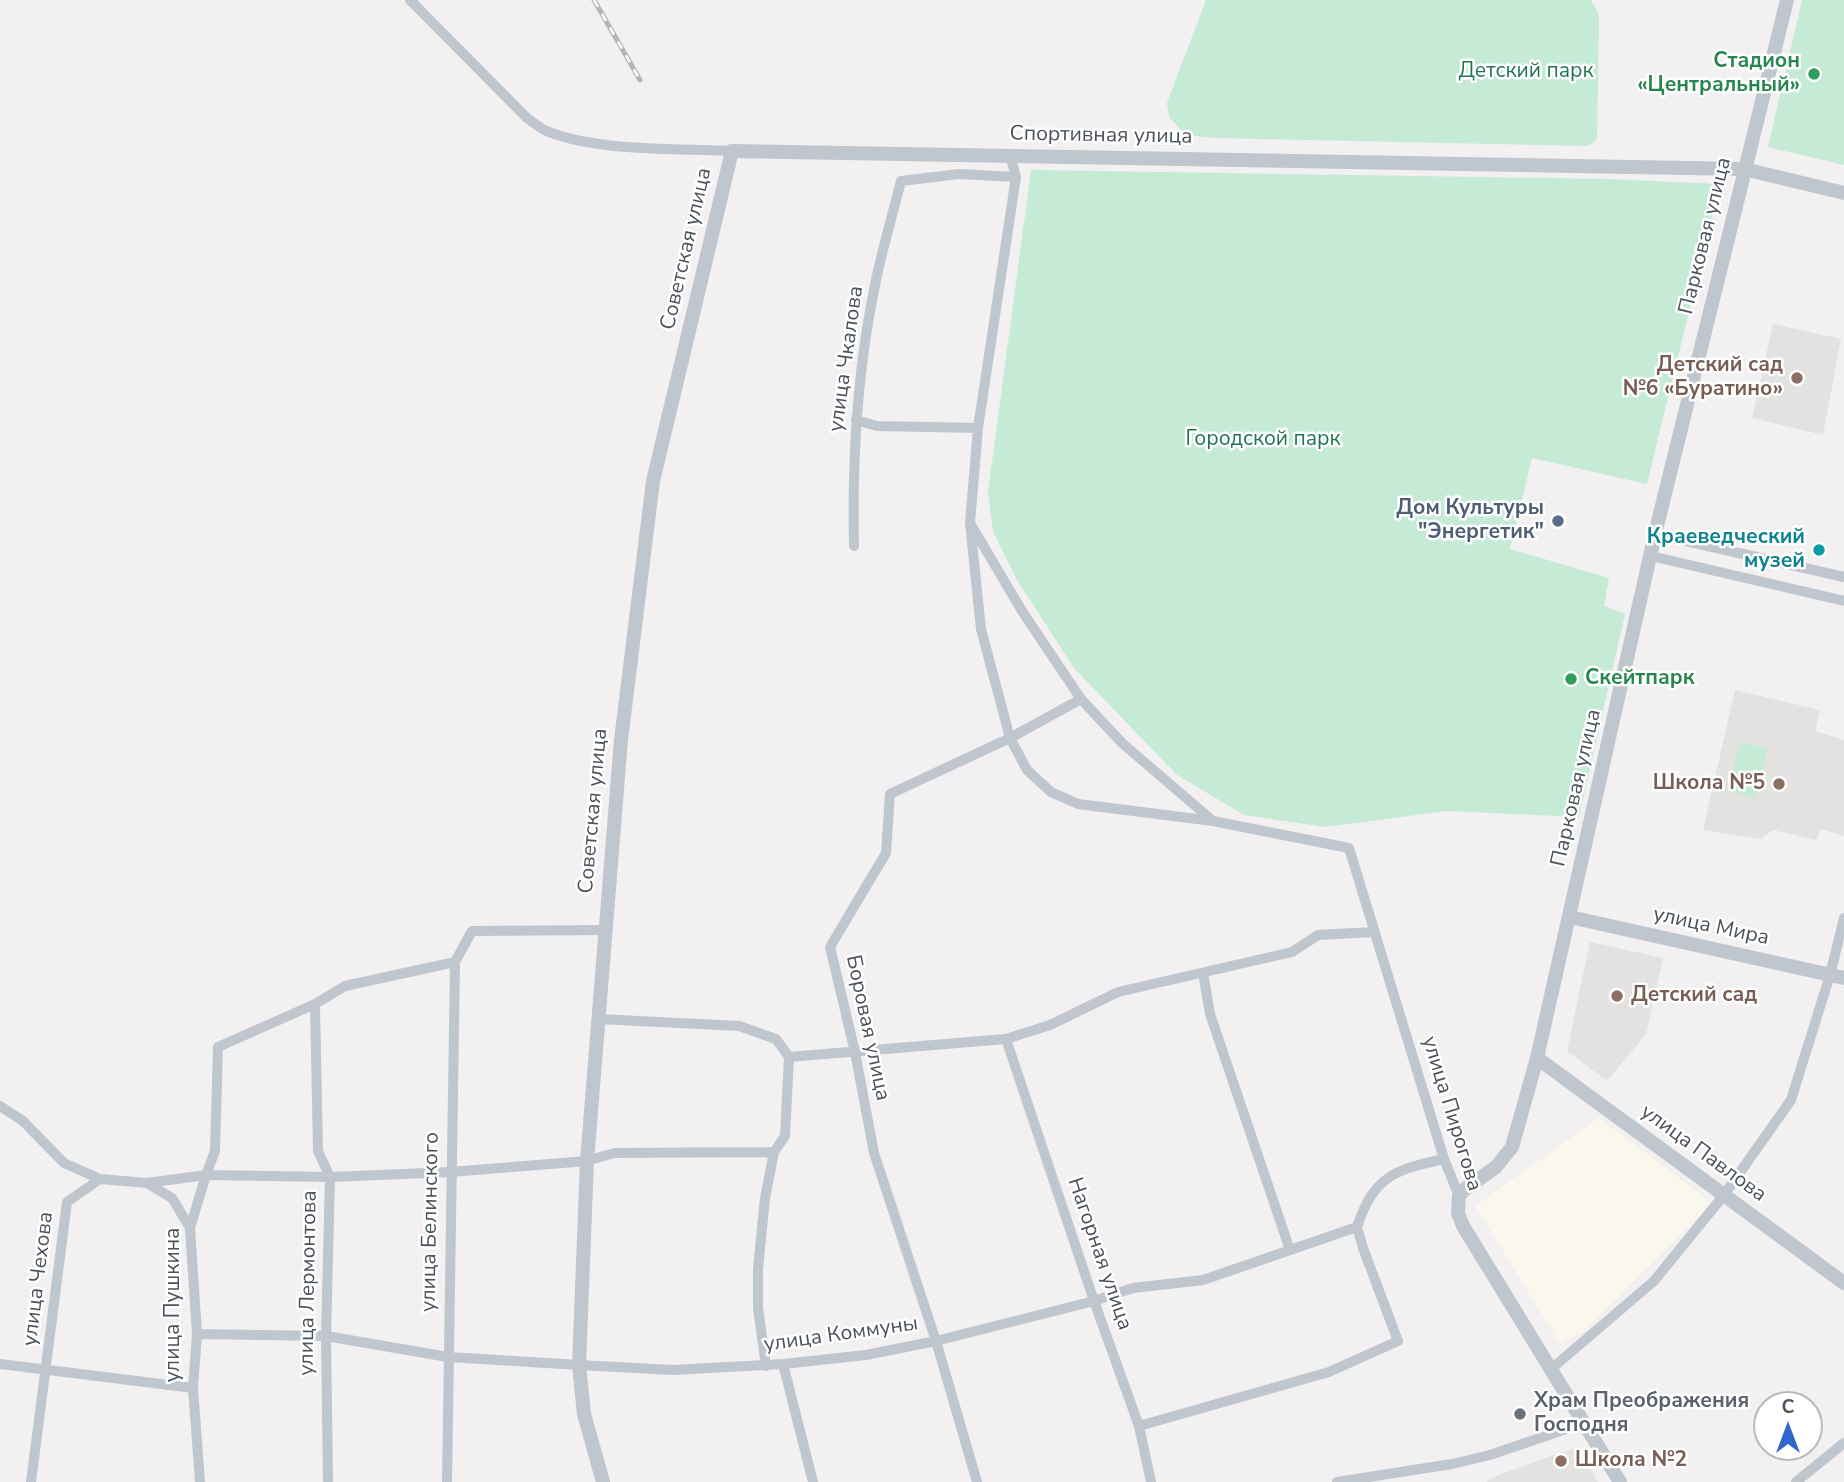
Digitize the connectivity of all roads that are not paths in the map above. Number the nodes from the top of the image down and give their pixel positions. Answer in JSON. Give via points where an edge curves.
{"nodes":[{"id":1,"x":410,"y":0,"type":"edge"},
{"id":2,"x":1787,"y":0,"type":"edge"},
{"id":3,"x":732,"y":151,"type":"junction"},
{"id":4,"x":1010,"y":155,"type":"junction"},
{"id":5,"x":1744,"y":169,"type":"junction"},
{"id":6,"x":1016,"y":177,"type":"junction"},
{"id":7,"x":1844,"y":192,"type":"edge"},
{"id":8,"x":856,"y":420,"type":"junction"},
{"id":9,"x":978,"y":428,"type":"junction"},
{"id":10,"x":970,"y":523,"type":"junction"},
{"id":11,"x":1656,"y":534,"type":"junction"},
{"id":12,"x":854,"y":546,"type":"dead end"},
{"id":13,"x":1651,"y":556,"type":"junction"},
{"id":14,"x":1844,"y":577,"type":"edge"},
{"id":15,"x":1844,"y":601,"type":"edge"},
{"id":16,"x":1080,"y":699,"type":"junction"},
{"id":17,"x":1010,"y":738,"type":"junction"},
{"id":18,"x":1213,"y":821,"type":"junction"},
{"id":19,"x":1570,"y":917,"type":"junction"},
{"id":20,"x":1844,"y":918,"type":"edge"},
{"id":21,"x":605,"y":930,"type":"junction"},
{"id":22,"x":1373,"y":932,"type":"junction"},
{"id":23,"x":455,"y":962,"type":"junction"},
{"id":24,"x":1203,"y":973,"type":"junction"},
{"id":25,"x":1837,"y":976,"type":"edge"},
{"id":26,"x":315,"y":1004,"type":"junction"},
{"id":27,"x":598,"y":1019,"type":"junction"},
{"id":28,"x":1006,"y":1040,"type":"junction"},
{"id":29,"x":855,"y":1052,"type":"junction"},
{"id":30,"x":789,"y":1057,"type":"junction"},
{"id":31,"x":1537,"y":1058,"type":"junction"},
{"id":32,"x":0,"y":1107,"type":"edge"},
{"id":33,"x":774,"y":1152,"type":"junction"},
{"id":34,"x":1444,"y":1159,"type":"junction"},
{"id":35,"x":587,"y":1161,"type":"junction"},
{"id":36,"x":450,"y":1172,"type":"junction"},
{"id":37,"x":206,"y":1175,"type":"junction"},
{"id":38,"x":330,"y":1177,"type":"junction"},
{"id":39,"x":100,"y":1179,"type":"junction"},
{"id":40,"x":147,"y":1183,"type":"junction"},
{"id":41,"x":1724,"y":1195,"type":"junction"},
{"id":42,"x":1459,"y":1196,"type":"junction"},
{"id":43,"x":1357,"y":1227,"type":"junction"},
{"id":44,"x":190,"y":1228,"type":"junction"},
{"id":45,"x":1290,"y":1250,"type":"junction"},
{"id":46,"x":1844,"y":1283,"type":"edge"},
{"id":47,"x":1094,"y":1301,"type":"junction"},
{"id":48,"x":197,"y":1334,"type":"junction"},
{"id":49,"x":326,"y":1336,"type":"junction"},
{"id":50,"x":936,"y":1341,"type":"junction"},
{"id":51,"x":448,"y":1357,"type":"junction"},
{"id":52,"x":0,"y":1364,"type":"edge"},
{"id":53,"x":783,"y":1364,"type":"junction"},
{"id":54,"x":579,"y":1365,"type":"junction"},
{"id":55,"x":766,"y":1366,"type":"junction"},
{"id":56,"x":47,"y":1369,"type":"junction"},
{"id":57,"x":1550,"y":1370,"type":"junction"},
{"id":58,"x":194,"y":1388,"type":"junction"},
{"id":59,"x":1584,"y":1423,"type":"junction"},
{"id":60,"x":1139,"y":1426,"type":"junction"},
{"id":61,"x":1844,"y":1443,"type":"edge"},
{"id":62,"x":31,"y":1482,"type":"edge"},
{"id":63,"x":200,"y":1482,"type":"edge"},
{"id":64,"x":328,"y":1482,"type":"edge"},
{"id":65,"x":447,"y":1482,"type":"edge"},
{"id":66,"x":603,"y":1482,"type":"edge"},
{"id":67,"x":813,"y":1482,"type":"edge"},
{"id":68,"x":977,"y":1482,"type":"edge"},
{"id":69,"x":1151,"y":1482,"type":"edge"},
{"id":70,"x":1338,"y":1482,"type":"edge"},
{"id":71,"x":1620,"y":1482,"type":"edge"},
{"id":72,"x":1796,"y":1482,"type":"edge"}],
"edges":[{"from":1,"to":3,"type":"street","name":"Спортивная улица","via":[[527,118],[547,131],[605,145]]},
{"from":2,"to":5,"type":"street","name":"Парковая улица"},
{"from":3,"to":4,"type":"street","name":"Спортивная улица"},
{"from":3,"to":21,"type":"street","name":"Советская улица","via":[[653,481],[622,728]]},
{"from":4,"to":5,"type":"street","name":"Спортивная улица"},
{"from":4,"to":6,"type":"street"},
{"from":5,"to":7,"type":"street","name":"Спортивная улица"},
{"from":5,"to":11,"type":"street","name":"Парковая улица"},
{"from":6,"to":8,"type":"street","name":"улица Чкалова","via":[[959,174],[901,181],[874,290]]},
{"from":6,"to":9,"type":"street"},
{"from":8,"to":9,"type":"street","via":[[877,426]]},
{"from":8,"to":12,"type":"street","name":"улица Чкалова"},
{"from":9,"to":10,"type":"street"},
{"from":10,"to":16,"type":"street"},
{"from":10,"to":17,"type":"street","via":[[981,629]]},
{"from":11,"to":13,"type":"street","name":"Парковая улица"},
{"from":11,"to":14,"type":"street"},
{"from":13,"to":15,"type":"street"},
{"from":13,"to":19,"type":"street","name":"Парковая улица"},
{"from":16,"to":17,"type":"street","name":"Боровая улица"},
{"from":16,"to":18,"type":"street","via":[[1122,743]]},
{"from":17,"to":18,"type":"street","via":[[1027,770],[1051,792],[1078,804]]},
{"from":17,"to":29,"type":"street","name":"Боровая улица","via":[[890,794],[886,853],[830,947]]},
{"from":18,"to":22,"type":"street","name":"улица Пирогова","via":[[1349,848]]},
{"from":19,"to":25,"type":"street","name":"улица Мира"},
{"from":19,"to":31,"type":"street","name":"Парковая улица"},
{"from":20,"to":25,"type":"street"},
{"from":21,"to":23,"type":"street","via":[[471,931]]},
{"from":21,"to":27,"type":"street","name":"Советская улица"},
{"from":22,"to":24,"type":"street","via":[[1318,935],[1292,952]]},
{"from":22,"to":34,"type":"street","name":"улица Пирогова"},
{"from":23,"to":26,"type":"street","via":[[345,986]]},
{"from":23,"to":36,"type":"street","name":"улица Белинского"},
{"from":24,"to":28,"type":"street","via":[[1118,992],[1051,1025]]},
{"from":24,"to":45,"type":"street","via":[[1210,1014]]},
{"from":25,"to":41,"type":"street","via":[[1791,1100]]},
{"from":26,"to":37,"type":"street","name":"улица Пушкина","via":[[218,1047],[215,1151]]},
{"from":26,"to":38,"type":"street","name":"улица Лермонтова","via":[[318,1151]]},
{"from":27,"to":30,"type":"street","via":[[739,1026],[776,1039]]},
{"from":27,"to":35,"type":"street","name":"Советская улица"},
{"from":28,"to":29,"type":"street"},
{"from":28,"to":47,"type":"street","name":"Нагорная улица"},
{"from":29,"to":30,"type":"street"},
{"from":29,"to":50,"type":"street","name":"Боровая улица","via":[[874,1153]]},
{"from":30,"to":33,"type":"street","via":[[785,1136]]},
{"from":31,"to":41,"type":"street","name":"улица Павлова"},
{"from":31,"to":42,"type":"street","name":"Парковая улица","via":[[1511,1147],[1496,1167]]},
{"from":32,"to":39,"type":"street","via":[[23,1121],[64,1163]]},
{"from":33,"to":35,"type":"street","via":[[614,1153]]},
{"from":33,"to":55,"type":"street","via":[[758,1269]]},
{"from":34,"to":42,"type":"street","name":"улица Пирогова"},
{"from":34,"to":43,"type":"street","via":[[1392,1175],[1377,1186]]},
{"from":35,"to":36,"type":"street"},
{"from":35,"to":54,"type":"street","name":"Советская улица"},
{"from":36,"to":38,"type":"street"},
{"from":36,"to":51,"type":"street","name":"улица Белинского"},
{"from":37,"to":38,"type":"street"},
{"from":37,"to":40,"type":"street"},
{"from":37,"to":44,"type":"street","name":"улица Пушкина"},
{"from":38,"to":49,"type":"street","name":"улица Лермонтова"},
{"from":39,"to":40,"type":"street"},
{"from":39,"to":56,"type":"street","name":"улица Чехова","via":[[67,1202]]},
{"from":40,"to":44,"type":"street","via":[[172,1198]]},
{"from":41,"to":46,"type":"street","name":"улица Павлова"},
{"from":41,"to":57,"type":"street","via":[[1654,1281]]},
{"from":42,"to":57,"type":"street","name":"улица Пирогова","via":[[1463,1226]]},
{"from":43,"to":45,"type":"street","name":"улица Коммуны"},
{"from":43,"to":60,"type":"street","via":[[1398,1341],[1329,1372]]},
{"from":44,"to":48,"type":"street","name":"улица Пушкина"},
{"from":45,"to":47,"type":"street","name":"улица Коммуны","via":[[1203,1280],[1133,1289]]},
{"from":47,"to":50,"type":"street","name":"улица Коммуны"},
{"from":47,"to":60,"type":"street","name":"Нагорная улица"},
{"from":48,"to":49,"type":"street","name":"улица Коммуны"},
{"from":48,"to":58,"type":"street","name":"улица Пушкина"},
{"from":49,"to":51,"type":"street","name":"улица Коммуны"},
{"from":49,"to":64,"type":"street","name":"улица Лермонтова"},
{"from":50,"to":53,"type":"street","name":"улица Коммуны"},
{"from":50,"to":68,"type":"street","name":"Боровая улица"},
{"from":51,"to":54,"type":"street","name":"улица Коммуны"},
{"from":51,"to":65,"type":"street","name":"улица Белинского"},
{"from":52,"to":56,"type":"street"},
{"from":53,"to":55,"type":"street","name":"улица Коммуны"},
{"from":53,"to":67,"type":"street"},
{"from":54,"to":55,"type":"street","name":"улица Коммуны","via":[[673,1370]]},
{"from":54,"to":66,"type":"street","name":"Советская улица","via":[[584,1414]]},
{"from":56,"to":58,"type":"street"},
{"from":56,"to":62,"type":"street","name":"улица Чехова"},
{"from":57,"to":59,"type":"street","name":"улица Пирогова"},
{"from":58,"to":63,"type":"street","name":"улица Пушкина"},
{"from":59,"to":70,"type":"street","via":[[1490,1455]]},
{"from":59,"to":71,"type":"street","name":"улица Пирогова"},
{"from":60,"to":69,"type":"street","name":"Нагорная улица"},
{"from":61,"to":72,"type":"street"}]}
